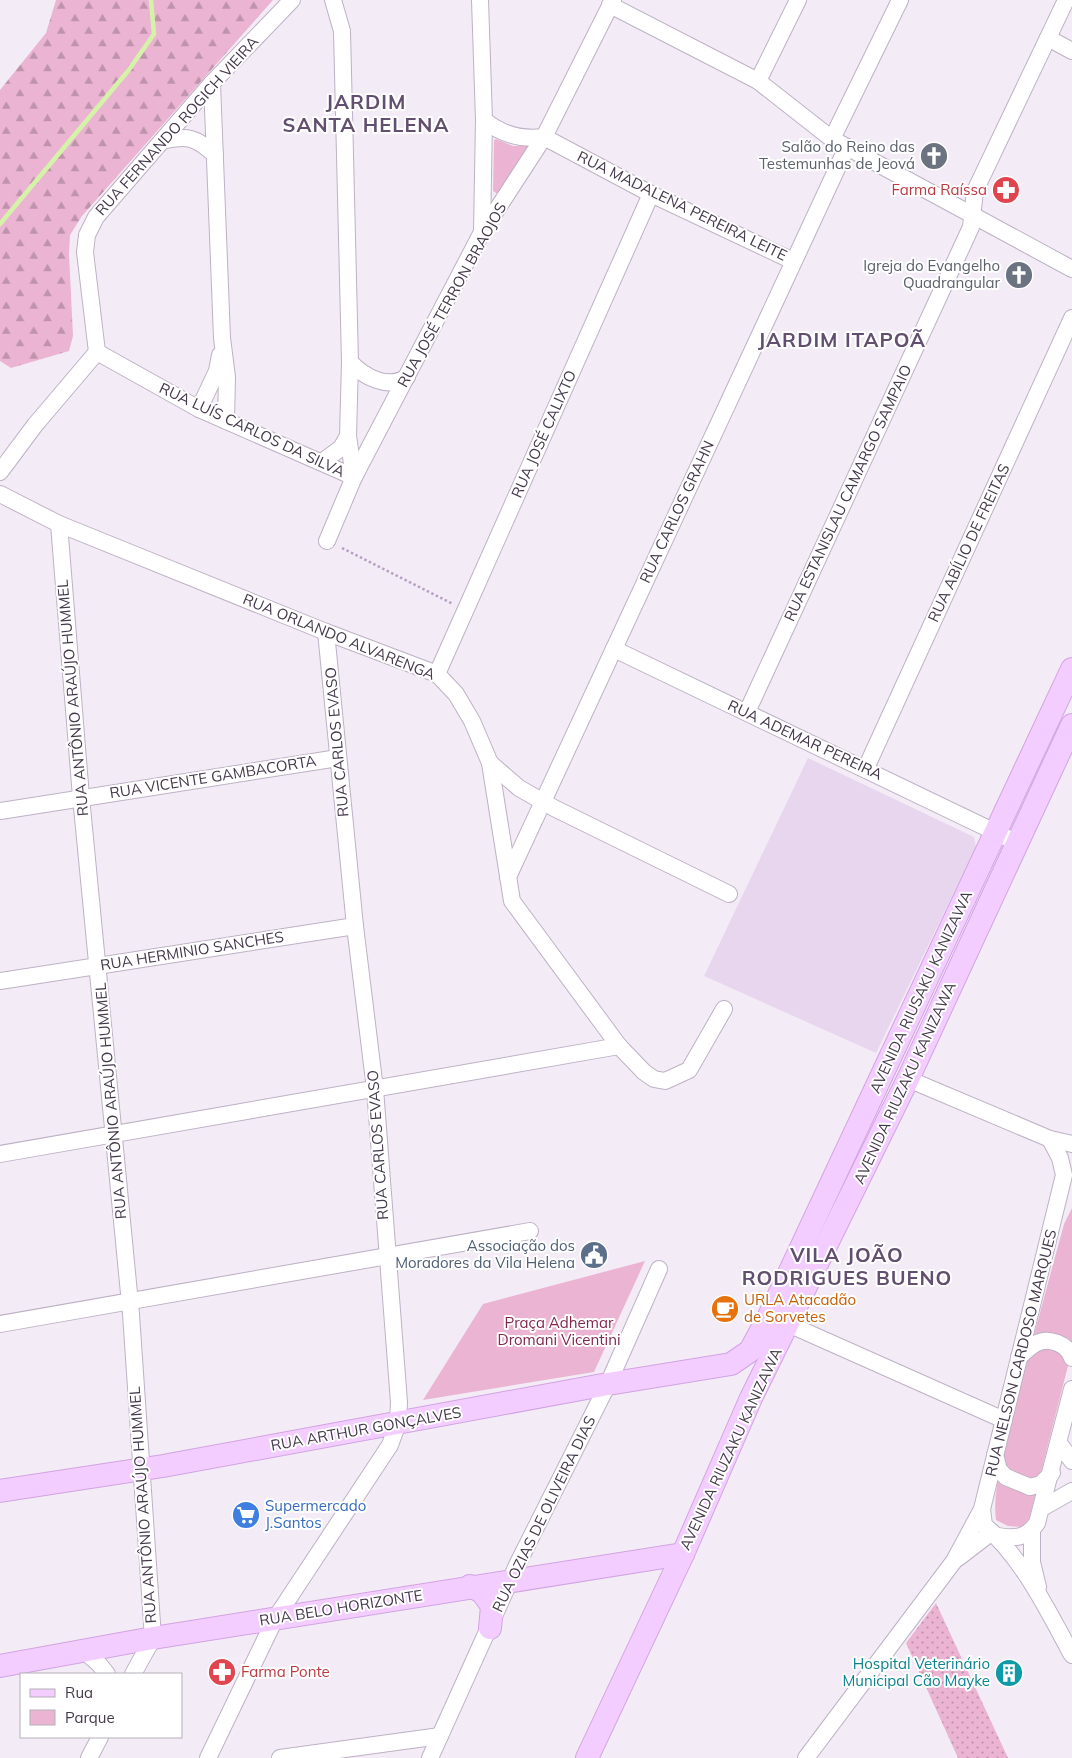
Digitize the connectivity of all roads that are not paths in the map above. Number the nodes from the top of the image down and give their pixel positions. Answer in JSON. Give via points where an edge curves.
{"nodes":[{"id":1,"x":292,"y":0,"type":"edge"},
{"id":2,"x":333,"y":0,"type":"edge"},
{"id":3,"x":480,"y":0,"type":"edge"},
{"id":4,"x":798,"y":0,"type":"edge"},
{"id":5,"x":900,"y":0,"type":"edge"},
{"id":6,"x":1066,"y":0,"type":"edge"},
{"id":7,"x":612,"y":2,"type":"edge"},
{"id":8,"x":1048,"y":38,"type":"junction"},
{"id":9,"x":1072,"y":51,"type":"edge"},
{"id":10,"x":758,"y":81,"type":"junction"},
{"id":11,"x":212,"y":83,"type":"junction"},
{"id":12,"x":484,"y":120,"type":"junction"},
{"id":13,"x":544,"y":137,"type":"junction"},
{"id":14,"x":162,"y":141,"type":"junction"},
{"id":15,"x":839,"y":143,"type":"junction"},
{"id":16,"x":215,"y":155,"type":"junction"},
{"id":17,"x":651,"y":194,"type":"junction"},
{"id":18,"x":971,"y":213,"type":"junction"},
{"id":19,"x":482,"y":234,"type":"junction"},
{"id":20,"x":794,"y":261,"type":"junction"},
{"id":21,"x":1072,"y":269,"type":"edge"},
{"id":22,"x":1072,"y":318,"type":"edge"},
{"id":23,"x":222,"y":338,"type":"junction"},
{"id":24,"x":97,"y":352,"type":"junction"},
{"id":25,"x":350,"y":362,"type":"junction"},
{"id":26,"x":407,"y":377,"type":"junction"},
{"id":27,"x":199,"y":409,"type":"junction"},
{"id":28,"x":226,"y":421,"type":"junction"},
{"id":29,"x":348,"y":436,"type":"junction"},
{"id":30,"x":3,"y":462,"type":"edge"},
{"id":31,"x":322,"y":462,"type":"junction"},
{"id":32,"x":354,"y":477,"type":"junction"},
{"id":33,"x":0,"y":494,"type":"edge"},
{"id":34,"x":59,"y":524,"type":"junction"},
{"id":35,"x":327,"y":541,"type":"road end"},
{"id":36,"x":326,"y":632,"type":"junction"},
{"id":37,"x":614,"y":649,"type":"junction"},
{"id":38,"x":1072,"y":669,"type":"edge"},
{"id":39,"x":437,"y":674,"type":"junction"},
{"id":40,"x":747,"y":712,"type":"junction"},
{"id":41,"x":1072,"y":725,"type":"edge"},
{"id":42,"x":338,"y":758,"type":"junction"},
{"id":43,"x":490,"y":763,"type":"junction"},
{"id":44,"x":866,"y":768,"type":"junction"},
{"id":45,"x":80,"y":797,"type":"junction"},
{"id":46,"x":543,"y":802,"type":"junction"},
{"id":47,"x":0,"y":811,"type":"edge"},
{"id":48,"x":996,"y":833,"type":"junction"},
{"id":49,"x":1018,"y":843,"type":"junction"},
{"id":50,"x":507,"y":878,"type":"junction"},
{"id":51,"x":729,"y":894,"type":"dead end"},
{"id":52,"x":355,"y":926,"type":"junction"},
{"id":53,"x":98,"y":966,"type":"junction"},
{"id":54,"x":0,"y":981,"type":"edge"},
{"id":55,"x":724,"y":1009,"type":"dead end"},
{"id":56,"x":619,"y":1046,"type":"junction"},
{"id":57,"x":908,"y":1079,"type":"junction"},
{"id":58,"x":375,"y":1089,"type":"junction"},
{"id":59,"x":113,"y":1134,"type":"junction"},
{"id":60,"x":1050,"y":1139,"type":"junction"},
{"id":61,"x":1072,"y":1144,"type":"edge"},
{"id":62,"x":0,"y":1154,"type":"edge"},
{"id":63,"x":1068,"y":1192,"type":"edge"},
{"id":64,"x":530,"y":1231,"type":"dead end"},
{"id":65,"x":386,"y":1256,"type":"junction"},
{"id":66,"x":659,"y":1269,"type":"dead end"},
{"id":67,"x":129,"y":1302,"type":"junction"},
{"id":68,"x":779,"y":1320,"type":"junction"},
{"id":69,"x":0,"y":1324,"type":"edge"},
{"id":70,"x":1019,"y":1357,"type":"junction"},
{"id":71,"x":1072,"y":1358,"type":"edge"},
{"id":72,"x":731,"y":1364,"type":"junction"},
{"id":73,"x":608,"y":1384,"type":"junction"},
{"id":74,"x":1072,"y":1389,"type":"edge"},
{"id":75,"x":751,"y":1398,"type":"junction"},
{"id":76,"x":1004,"y":1420,"type":"junction"},
{"id":77,"x":398,"y":1422,"type":"junction"},
{"id":78,"x":1059,"y":1443,"type":"junction"},
{"id":79,"x":995,"y":1456,"type":"junction"},
{"id":80,"x":1072,"y":1461,"type":"edge"},
{"id":81,"x":141,"y":1469,"type":"junction"},
{"id":82,"x":1052,"y":1473,"type":"junction"},
{"id":83,"x":0,"y":1491,"type":"edge"},
{"id":84,"x":1072,"y":1491,"type":"edge"},
{"id":85,"x":1042,"y":1508,"type":"junction"},
{"id":86,"x":982,"y":1509,"type":"junction"},
{"id":87,"x":1032,"y":1530,"type":"junction"},
{"id":88,"x":995,"y":1534,"type":"junction"},
{"id":89,"x":683,"y":1554,"type":"junction"},
{"id":90,"x":954,"y":1561,"type":"junction"},
{"id":91,"x":511,"y":1580,"type":"junction"},
{"id":92,"x":470,"y":1586,"type":"junction"},
{"id":93,"x":1040,"y":1595,"type":"junction"},
{"id":94,"x":275,"y":1619,"type":"junction"},
{"id":95,"x":490,"y":1628,"type":"junction"},
{"id":96,"x":153,"y":1638,"type":"junction"},
{"id":97,"x":84,"y":1651,"type":"junction"},
{"id":98,"x":1072,"y":1655,"type":"edge"},
{"id":99,"x":0,"y":1666,"type":"edge"},
{"id":100,"x":106,"y":1673,"type":"edge"},
{"id":101,"x":134,"y":1673,"type":"edge"},
{"id":102,"x":440,"y":1736,"type":"junction"},
{"id":103,"x":99,"y":1738,"type":"edge"},
{"id":104,"x":590,"y":1757,"type":"edge"},
{"id":105,"x":89,"y":1758,"type":"edge"},
{"id":106,"x":208,"y":1758,"type":"edge"},
{"id":107,"x":280,"y":1758,"type":"edge"},
{"id":108,"x":430,"y":1758,"type":"edge"},
{"id":109,"x":806,"y":1758,"type":"edge"}],
"edges":[{"from":1,"to":11,"type":"street","name":"RUA FERNANDO ROGICH VIEIRA"},
{"from":2,"to":25,"type":"street","via":[[342,31]]},
{"from":3,"to":12,"type":"street"},
{"from":4,"to":10,"type":"street"},
{"from":5,"to":15,"type":"street","name":"RUA CARLOS GRAHN"},
{"from":6,"to":8,"type":"street","name":"RUA ESTANISLAU CAMARGO SAMPAIO"},
{"from":7,"to":10,"type":"street"},
{"from":7,"to":13,"type":"street","name":"RUA JOSÉ TERRON BRAOJOS"},
{"from":8,"to":9,"type":"street"},
{"from":8,"to":18,"type":"street","name":"RUA ESTANISLAU CAMARGO SAMPAIO","via":[[975,191]]},
{"from":10,"to":15,"type":"street"},
{"from":11,"to":14,"type":"street","name":"RUA FERNANDO ROGICH VIEIRA"},
{"from":11,"to":16,"type":"street"},
{"from":12,"to":13,"type":"street","via":[[495,130],[514,136]]},
{"from":12,"to":19,"type":"street"},
{"from":13,"to":17,"type":"street","name":"RUA MADALENA PEREIRA LEITE"},
{"from":13,"to":19,"type":"street","name":"RUA JOSÉ TERRON BRAOJOS"},
{"from":14,"to":16,"type":"street","via":[[186,137],[203,144]]},
{"from":14,"to":24,"type":"street","name":"RUA FERNANDO ROGICH VIEIRA","via":[[96,217],[87,235],[85,252]]},
{"from":15,"to":18,"type":"street"},
{"from":15,"to":20,"type":"street","name":"RUA CARLOS GRAHN"},
{"from":16,"to":23,"type":"street"},
{"from":17,"to":20,"type":"street","name":"RUA MADALENA PEREIRA LEITE"},
{"from":17,"to":39,"type":"street","name":"RUA JOSÉ CALIXTO"},
{"from":18,"to":21,"type":"street"},
{"from":18,"to":40,"type":"street","name":"RUA ESTANISLAU CAMARGO SAMPAIO","via":[[971,227]]},
{"from":19,"to":26,"type":"street","name":"RUA JOSÉ TERRON BRAOJOS"},
{"from":20,"to":37,"type":"street","name":"RUA CARLOS GRAHN"},
{"from":22,"to":44,"type":"street","name":"RUA ABÍLIO DE FREITAS"},
{"from":23,"to":27,"type":"street","via":[[217,372]]},
{"from":23,"to":28,"type":"street","via":[[227,377]]},
{"from":24,"to":27,"type":"street","name":"RUA LUÍS CARLOS DA SILVA"},
{"from":24,"to":30,"type":"street"},
{"from":25,"to":26,"type":"street","via":[[361,372],[383,382],[401,381]]},
{"from":25,"to":29,"type":"street"},
{"from":26,"to":32,"type":"street","name":"RUA JOSÉ TERRON BRAOJOS"},
{"from":27,"to":28,"type":"street","name":"RUA LUÍS CARLOS DA SILVA"},
{"from":28,"to":31,"type":"street","name":"RUA LUÍS CARLOS DA SILVA"},
{"from":29,"to":31,"type":"street","via":[[341,448]]},
{"from":29,"to":32,"type":"street"},
{"from":31,"to":32,"type":"street","name":"RUA LUÍS CARLOS DA SILVA"},
{"from":32,"to":35,"type":"street","name":"RUA JOSÉ TERRON BRAOJOS"},
{"from":33,"to":34,"type":"street","name":"RUA ORLANDO ALVARENGA"},
{"from":34,"to":36,"type":"street","name":"RUA ORLANDO ALVARENGA"},
{"from":34,"to":45,"type":"street","name":"RUA ANTÔNIO ARAÚJO HUMMEL"},
{"from":36,"to":39,"type":"street","name":"RUA ORLANDO ALVARENGA"},
{"from":36,"to":42,"type":"street","name":"RUA CARLOS EVASO"},
{"from":37,"to":40,"type":"street","name":"RUA ADEMAR PEREIRA"},
{"from":37,"to":46,"type":"street","name":"RUA CARLOS GRAHN"},
{"from":38,"to":48,"type":"street","name":"AVENIDA RIUSAKU KANIZAWA"},
{"from":39,"to":43,"type":"street","name":"RUA ORLANDO ALVARENGA","via":[[456,694]]},
{"from":40,"to":44,"type":"street","name":"RUA ADEMAR PEREIRA"},
{"from":41,"to":49,"type":"street","name":"AVENIDA RIUZAKU KANIZAWA"},
{"from":42,"to":45,"type":"street","name":"RUA VICENTE GAMBACORTA"},
{"from":42,"to":52,"type":"street","name":"RUA CARLOS EVASO"},
{"from":43,"to":46,"type":"street","via":[[519,788]]},
{"from":43,"to":50,"type":"street","name":"RUA ORLANDO ALVARENGA"},
{"from":44,"to":48,"type":"street","name":"RUA ADEMAR PEREIRA"},
{"from":45,"to":47,"type":"street","name":"RUA VICENTE GAMBACORTA"},
{"from":45,"to":53,"type":"street","name":"RUA ANTÔNIO ARAÚJO HUMMEL"},
{"from":46,"to":50,"type":"street","name":"RUA CARLOS GRAHN"},
{"from":46,"to":51,"type":"street"},
{"from":48,"to":49,"type":"street"},
{"from":48,"to":68,"type":"street","name":"AVENIDA RIUSAKU KANIZAWA"},
{"from":49,"to":57,"type":"street","name":"AVENIDA RIUZAKU KANIZAWA"},
{"from":50,"to":56,"type":"street","name":"RUA ORLANDO ALVARENGA","via":[[512,901]]},
{"from":52,"to":53,"type":"street","name":"RUA HERMINIO SANCHES"},
{"from":52,"to":58,"type":"street","name":"RUA CARLOS EVASO"},
{"from":53,"to":54,"type":"street","name":"RUA HERMINIO SANCHES"},
{"from":53,"to":59,"type":"street","name":"RUA ANTÔNIO ARAÚJO HUMMEL"},
{"from":55,"to":56,"type":"street","name":"RUA ORLANDO ALVARENGA","via":[[689,1070],[666,1081],[654,1079]]},
{"from":56,"to":58,"type":"street"},
{"from":57,"to":60,"type":"street"},
{"from":57,"to":68,"type":"street","name":"AVENIDA RIUZAKU KANIZAWA"},
{"from":58,"to":59,"type":"street"},
{"from":58,"to":65,"type":"street","name":"RUA CARLOS EVASO"},
{"from":59,"to":62,"type":"street"},
{"from":59,"to":67,"type":"street","name":"RUA ANTÔNIO ARAÚJO HUMMEL"},
{"from":60,"to":61,"type":"street"},
{"from":60,"to":63,"type":"street","name":"RUA NELSON CARDOSO MARQUES","via":[[1060,1158]]},
{"from":63,"to":70,"type":"street","name":"RUA NELSON CARDOSO MARQUES"},
{"from":64,"to":65,"type":"street"},
{"from":65,"to":67,"type":"street"},
{"from":65,"to":77,"type":"street","name":"RUA CARLOS EVASO"},
{"from":66,"to":73,"type":"street","name":"RUA OZIAS DE OLIVEIRA DIAS"},
{"from":67,"to":69,"type":"street"},
{"from":67,"to":81,"type":"street","name":"RUA ANTÔNIO ARAÚJO HUMMEL"},
{"from":68,"to":72,"type":"street","name":"RUA ARTHUR GONÇALVES","via":[[750,1350]]},
{"from":68,"to":75,"type":"street","name":"AVENIDA RIUZAKU KANIZAWA"},
{"from":68,"to":76,"type":"street"},
{"from":70,"to":71,"type":"street","via":[[1036,1343],[1046,1342],[1062,1344],[1070,1350]]},
{"from":70,"to":76,"type":"street","name":"RUA NELSON CARDOSO MARQUES"},
{"from":72,"to":73,"type":"street","name":"RUA ARTHUR GONÇALVES"},
{"from":72,"to":75,"type":"street","via":[[752,1384]]},
{"from":73,"to":77,"type":"street","name":"RUA ARTHUR GONÇALVES"},
{"from":73,"to":91,"type":"street","name":"RUA OZIAS DE OLIVEIRA DIAS"},
{"from":74,"to":78,"type":"street"},
{"from":75,"to":89,"type":"street","name":"AVENIDA RIUZAKU KANIZAWA"},
{"from":76,"to":79,"type":"street","name":"RUA NELSON CARDOSO MARQUES"},
{"from":77,"to":81,"type":"street","name":"RUA ARTHUR GONÇALVES"},
{"from":77,"to":94,"type":"street","name":"RUA CARLOS EVASO","via":[[390,1445]]},
{"from":78,"to":80,"type":"street"},
{"from":78,"to":82,"type":"street"},
{"from":79,"to":82,"type":"street","via":[[999,1470],[1006,1477],[1030,1487],[1041,1484]]},
{"from":79,"to":86,"type":"street","name":"RUA NELSON CARDOSO MARQUES"},
{"from":81,"to":83,"type":"street","name":"RUA ARTHUR GONÇALVES"},
{"from":81,"to":96,"type":"street","name":"RUA ANTÔNIO ARAÚJO HUMMEL"},
{"from":82,"to":85,"type":"street"},
{"from":84,"to":85,"type":"street"},
{"from":85,"to":87,"type":"street","via":[[1038,1523]]},
{"from":86,"to":88,"type":"street","via":[[984,1525]]},
{"from":86,"to":90,"type":"street","name":"RUA NELSON CARDOSO MARQUES"},
{"from":87,"to":88,"type":"street","via":[[1015,1538]]},
{"from":87,"to":93,"type":"street","via":[[1032,1562]]},
{"from":88,"to":90,"type":"street","name":"RUA NELSON CARDOSO MARQUES"},
{"from":88,"to":93,"type":"street"},
{"from":89,"to":91,"type":"street","name":"RUA BELO HORIZONTE"},
{"from":89,"to":104,"type":"street","name":"AVENIDA RIUZAKU KANIZAWA"},
{"from":90,"to":109,"type":"street","name":"RUA NELSON CARDOSO MARQUES"},
{"from":91,"to":92,"type":"street","name":"RUA BELO HORIZONTE"},
{"from":91,"to":95,"type":"street","name":"RUA OZIAS DE OLIVEIRA DIAS"},
{"from":92,"to":94,"type":"street","name":"RUA BELO HORIZONTE"},
{"from":92,"to":95,"type":"street","via":[[482,1592],[492,1606]]},
{"from":93,"to":98,"type":"street"},
{"from":94,"to":96,"type":"street","name":"RUA BELO HORIZONTE"},
{"from":94,"to":106,"type":"street","name":"RUA CARLOS EVASO"},
{"from":95,"to":102,"type":"street","name":"RUA OZIAS DE OLIVEIRA DIAS"},
{"from":96,"to":97,"type":"street","name":"RUA BELO HORIZONTE"},
{"from":96,"to":101,"type":"street","name":"RUA ANTÔNIO ARAÚJO HUMMEL"},
{"from":97,"to":99,"type":"street","name":"RUA BELO HORIZONTE"},
{"from":97,"to":100,"type":"street"},
{"from":102,"to":107,"type":"street"},
{"from":102,"to":108,"type":"street","name":"RUA OZIAS DE OLIVEIRA DIAS"},
{"from":103,"to":105,"type":"street"}]}
